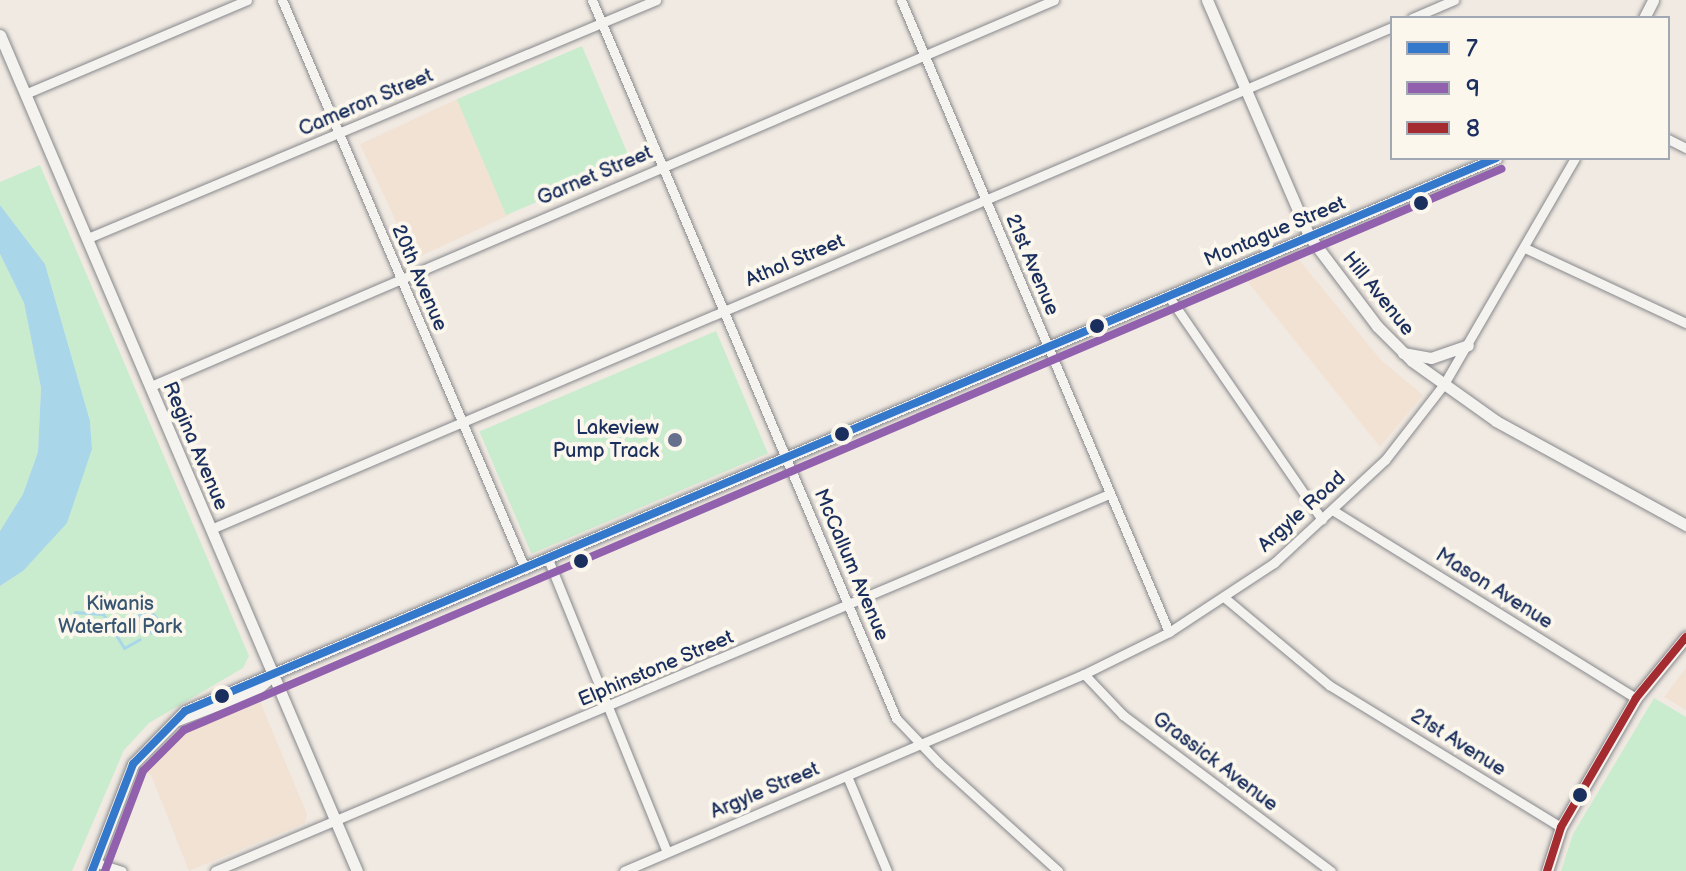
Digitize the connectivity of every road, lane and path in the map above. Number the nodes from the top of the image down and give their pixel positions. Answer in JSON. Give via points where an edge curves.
{"nodes":[{"id":1,"x":247,"y":0,"type":"edge"},
{"id":2,"x":282,"y":0,"type":"edge"},
{"id":3,"x":592,"y":0,"type":"edge"},
{"id":4,"x":656,"y":0,"type":"edge"},
{"id":5,"x":901,"y":0,"type":"edge"},
{"id":6,"x":1054,"y":0,"type":"edge"},
{"id":7,"x":1207,"y":0,"type":"edge"},
{"id":8,"x":1454,"y":0,"type":"edge"},
{"id":9,"x":1417,"y":16,"type":"edge"},
{"id":10,"x":602,"y":23,"type":"junction"},
{"id":11,"x":1390,"y":28,"type":"edge"},
{"id":12,"x":0,"y":35,"type":"edge"},
{"id":13,"x":925,"y":55,"type":"junction"},
{"id":14,"x":1245,"y":90,"type":"junction"},
{"id":15,"x":25,"y":94,"type":"junction"},
{"id":16,"x":339,"y":135,"type":"junction"},
{"id":17,"x":1491,"y":160,"type":"edge"},
{"id":18,"x":1572,"y":160,"type":"edge"},
{"id":19,"x":663,"y":167,"type":"junction"},
{"id":20,"x":986,"y":200,"type":"junction"},
{"id":21,"x":1309,"y":236,"type":"junction"},
{"id":22,"x":88,"y":238,"type":"junction"},
{"id":23,"x":1525,"y":248,"type":"junction"},
{"id":24,"x":401,"y":279,"type":"junction"},
{"id":25,"x":1169,"y":297,"type":"junction"},
{"id":26,"x":724,"y":311,"type":"junction"},
{"id":27,"x":1686,"y":323,"type":"edge"},
{"id":28,"x":1468,"y":345,"type":"junction"},
{"id":29,"x":1048,"y":348,"type":"junction"},
{"id":30,"x":1403,"y":353,"type":"junction"},
{"id":31,"x":1444,"y":384,"type":"junction"},
{"id":32,"x":151,"y":386,"type":"junction"},
{"id":33,"x":462,"y":423,"type":"junction"},
{"id":34,"x":786,"y":458,"type":"junction"},
{"id":35,"x":1107,"y":495,"type":"junction"},
{"id":36,"x":1334,"y":511,"type":"junction"},
{"id":37,"x":1322,"y":520,"type":"junction"},
{"id":38,"x":1686,"y":525,"type":"edge"},
{"id":39,"x":211,"y":529,"type":"junction"},
{"id":40,"x":548,"y":559,"type":"junction"},
{"id":41,"x":525,"y":569,"type":"junction"},
{"id":42,"x":1225,"y":598,"type":"junction"},
{"id":43,"x":849,"y":606,"type":"junction"},
{"id":44,"x":1169,"y":632,"type":"junction"},
{"id":45,"x":1686,"y":637,"type":"edge"},
{"id":46,"x":1084,"y":674,"type":"junction"},
{"id":47,"x":273,"y":675,"type":"junction"},
{"id":48,"x":1636,"y":698,"type":"junction"},
{"id":49,"x":610,"y":709,"type":"junction"},
{"id":50,"x":921,"y":746,"type":"junction"},
{"id":51,"x":847,"y":776,"type":"junction"},
{"id":52,"x":336,"y":823,"type":"junction"},
{"id":53,"x":1561,"y":827,"type":"junction"},
{"id":54,"x":667,"y":852,"type":"junction"},
{"id":55,"x":94,"y":867,"type":"edge"},
{"id":56,"x":122,"y":871,"type":"edge"},
{"id":57,"x":215,"y":871,"type":"edge"},
{"id":58,"x":357,"y":871,"type":"edge"},
{"id":59,"x":624,"y":871,"type":"edge"},
{"id":60,"x":887,"y":871,"type":"edge"},
{"id":61,"x":1058,"y":871,"type":"edge"},
{"id":62,"x":1330,"y":871,"type":"edge"},
{"id":63,"x":1547,"y":871,"type":"edge"}],
"edges":[{"from":1,"to":15,"type":"street"},
{"from":2,"to":16,"type":"street","name":"20th Avenue"},
{"from":3,"to":10,"type":"street","name":"McCallum Avenue"},
{"from":4,"to":10,"type":"street","name":"Cameron Street"},
{"from":5,"to":13,"type":"street","name":"21st Avenue"},
{"from":6,"to":13,"type":"street","name":"Garnet Street"},
{"from":7,"to":14,"type":"street","name":"Hill Avenue"},
{"from":8,"to":9,"type":"street"},
{"from":10,"to":16,"type":"street","name":"Cameron Street"},
{"from":10,"to":19,"type":"street","name":"McCallum Avenue"},
{"from":11,"to":14,"type":"street","name":"Athol Street"},
{"from":12,"to":15,"type":"street","name":"Regina Avenue"},
{"from":13,"to":19,"type":"street","name":"Garnet Street"},
{"from":13,"to":20,"type":"street","name":"21st Avenue"},
{"from":14,"to":20,"type":"street","name":"Athol Street"},
{"from":14,"to":21,"type":"street","name":"Hill Avenue"},
{"from":15,"to":22,"type":"street","name":"Regina Avenue"},
{"from":16,"to":22,"type":"street","name":"Cameron Street"},
{"from":16,"to":24,"type":"street","name":"20th Avenue"},
{"from":17,"to":21,"type":"street","name":"Montague Street"},
{"from":18,"to":23,"type":"street","name":"Argyle Road"},
{"from":19,"to":24,"type":"street","name":"Garnet Street"},
{"from":19,"to":26,"type":"street","name":"McCallum Avenue"},
{"from":20,"to":26,"type":"street","name":"Athol Street"},
{"from":20,"to":29,"type":"street","name":"21st Avenue"},
{"from":21,"to":25,"type":"street","name":"Montague Street"},
{"from":21,"to":30,"type":"street","name":"Hill Avenue"},
{"from":22,"to":32,"type":"street","name":"Regina Avenue"},
{"from":23,"to":27,"type":"street"},
{"from":23,"to":28,"type":"street","name":"Argyle Road"},
{"from":24,"to":32,"type":"street","name":"Garnet Street"},
{"from":24,"to":33,"type":"street","name":"20th Avenue"},
{"from":25,"to":29,"type":"street","name":"Montague Street"},
{"from":25,"to":37,"type":"street"},
{"from":26,"to":33,"type":"street","name":"Athol Street"},
{"from":26,"to":34,"type":"street","name":"McCallum Avenue"},
{"from":28,"to":30,"type":"street","via":[[1431,358]]},
{"from":28,"to":31,"type":"street","name":"Argyle Road"},
{"from":29,"to":34,"type":"street","name":"Montague Street"},
{"from":29,"to":35,"type":"street","name":"21st Avenue"},
{"from":30,"to":31,"type":"street","name":"Hill Avenue"},
{"from":31,"to":36,"type":"street","name":"Argyle Road","via":[[1385,460]]},
{"from":31,"to":38,"type":"street","name":"Hill Avenue","via":[[1496,421]]},
{"from":32,"to":39,"type":"street","name":"Regina Avenue"},
{"from":33,"to":39,"type":"street","name":"Athol Street"},
{"from":33,"to":41,"type":"street","name":"20th Avenue"},
{"from":34,"to":40,"type":"street","name":"Montague Street"},
{"from":34,"to":43,"type":"street","name":"McCallum Avenue"},
{"from":35,"to":43,"type":"street","name":"Elphinstone Street"},
{"from":35,"to":44,"type":"street","name":"21st Avenue"},
{"from":36,"to":37,"type":"street","name":"Argyle Road"},
{"from":36,"to":48,"type":"street","name":"Mason Avenue"},
{"from":37,"to":42,"type":"street","name":"Argyle Road"},
{"from":39,"to":47,"type":"street","name":"Regina Avenue"},
{"from":40,"to":41,"type":"street","name":"Montague Street"},
{"from":40,"to":49,"type":"street"},
{"from":41,"to":47,"type":"street","name":"Montague Street"},
{"from":42,"to":44,"type":"street","name":"Argyle Road"},
{"from":42,"to":53,"type":"street","name":"21st Avenue","via":[[1329,685]]},
{"from":43,"to":49,"type":"street","name":"Elphinstone Street"},
{"from":43,"to":50,"type":"street","name":"McCallum Avenue","via":[[896,718]]},
{"from":44,"to":46,"type":"street","name":"Argyle Road"},
{"from":45,"to":48,"type":"street"},
{"from":46,"to":50,"type":"street","name":"Argyle Road"},
{"from":46,"to":62,"type":"street","name":"Grassick Avenue","via":[[1123,715]]},
{"from":47,"to":52,"type":"street","name":"Regina Avenue"},
{"from":47,"to":55,"type":"street","name":"Montague Street","via":[[205,701],[177,720],[133,764]]},
{"from":48,"to":53,"type":"street"},
{"from":49,"to":52,"type":"street","name":"Elphinstone Street"},
{"from":49,"to":54,"type":"street"},
{"from":50,"to":51,"type":"street","name":"Argyle Street"},
{"from":50,"to":61,"type":"street","name":"McCallum Avenue"},
{"from":51,"to":54,"type":"street","name":"Argyle Street"},
{"from":51,"to":60,"type":"street"},
{"from":52,"to":57,"type":"street","name":"Elphinstone Street"},
{"from":52,"to":58,"type":"street","name":"Regina Avenue"},
{"from":53,"to":63,"type":"street"},
{"from":54,"to":59,"type":"street","name":"Argyle Street"},
{"from":55,"to":56,"type":"street"}]}
